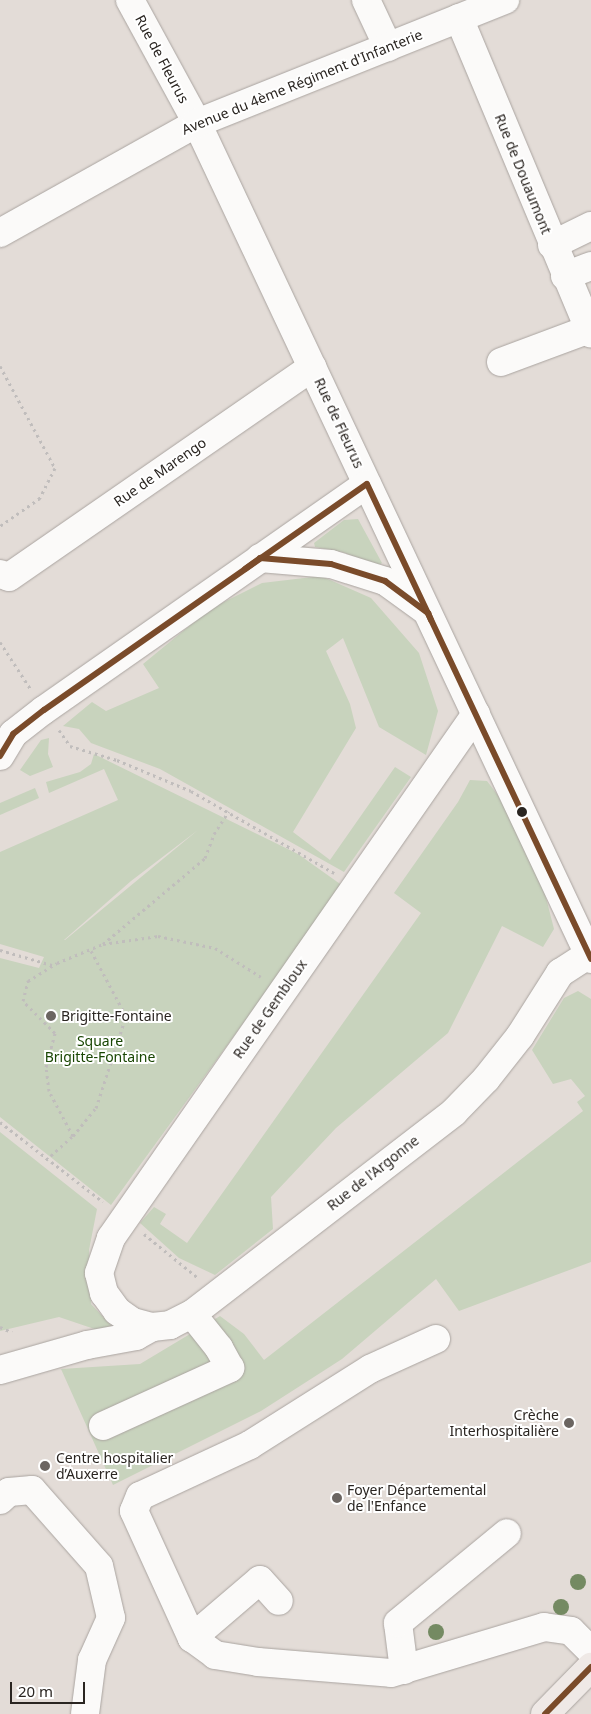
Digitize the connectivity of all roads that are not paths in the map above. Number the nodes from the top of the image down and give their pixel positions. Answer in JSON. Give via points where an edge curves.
{"nodes":[{"id":1,"x":130,"y":0,"type":"edge"},
{"id":2,"x":366,"y":0,"type":"edge"},
{"id":3,"x":504,"y":0,"type":"edge"},
{"id":4,"x":459,"y":18,"type":"junction"},
{"id":5,"x":388,"y":47,"type":"junction"},
{"id":6,"x":197,"y":123,"type":"junction"},
{"id":7,"x":591,"y":226,"type":"edge"},
{"id":8,"x":0,"y":233,"type":"edge"},
{"id":9,"x":552,"y":244,"type":"junction"},
{"id":10,"x":591,"y":266,"type":"edge"},
{"id":11,"x":565,"y":276,"type":"junction"},
{"id":12,"x":589,"y":331,"type":"edge"},
{"id":13,"x":501,"y":362,"type":"dead end"},
{"id":14,"x":312,"y":367,"type":"junction"},
{"id":15,"x":367,"y":484,"type":"junction"},
{"id":16,"x":260,"y":558,"type":"junction"},
{"id":17,"x":2,"y":576,"type":"edge"},
{"id":18,"x":428,"y":613,"type":"junction"},
{"id":19,"x":476,"y":714,"type":"junction"},
{"id":20,"x":4,"y":742,"type":"edge"},
{"id":21,"x":590,"y":956,"type":"edge"},
{"id":22,"x":192,"y":1314,"type":"junction"},
{"id":23,"x":152,"y":1328,"type":"junction"},
{"id":24,"x":436,"y":1339,"type":"dead end"},
{"id":25,"x":0,"y":1370,"type":"edge"},
{"id":26,"x":103,"y":1426,"type":"dead end"},
{"id":27,"x":0,"y":1500,"type":"edge"},
{"id":28,"x":507,"y":1533,"type":"dead end"},
{"id":29,"x":280,"y":1601,"type":"dead end"},
{"id":30,"x":192,"y":1638,"type":"junction"},
{"id":31,"x":591,"y":1651,"type":"edge"},
{"id":32,"x":591,"y":1666,"type":"edge"},
{"id":33,"x":404,"y":1670,"type":"junction"},
{"id":34,"x":85,"y":1714,"type":"edge"},
{"id":35,"x":545,"y":1714,"type":"edge"}],
"edges":[{"from":1,"to":6,"type":"street","name":"Rue de Fleurus"},
{"from":2,"to":5,"type":"street"},
{"from":3,"to":4,"type":"street","name":"Avenue du 4ème Régiment d'Infanterie"},
{"from":4,"to":5,"type":"street","name":"Avenue du 4ème Régiment d'Infanterie"},
{"from":4,"to":9,"type":"street","name":"Rue de Douaumont"},
{"from":5,"to":6,"type":"street","name":"Avenue du 4ème Régiment d'Infanterie"},
{"from":6,"to":8,"type":"street","name":"Avenue du 4ème Régiment d'Infanterie"},
{"from":6,"to":14,"type":"street","name":"Rue de Fleurus"},
{"from":7,"to":9,"type":"street"},
{"from":9,"to":11,"type":"street","name":"Rue de Douaumont"},
{"from":10,"to":11,"type":"street"},
{"from":11,"to":12,"type":"street","name":"Rue de Douaumont"},
{"from":12,"to":13,"type":"street","name":"Rue de Douaumont"},
{"from":14,"to":15,"type":"street","name":"Rue de Fleurus"},
{"from":14,"to":17,"type":"street","name":"Rue de Marengo"},
{"from":15,"to":16,"type":"street"},
{"from":15,"to":18,"type":"street","name":"Rue de Fleurus"},
{"from":16,"to":18,"type":"street","via":[[331,564],[385,580]]},
{"from":16,"to":20,"type":"street","via":[[44,710]]},
{"from":18,"to":19,"type":"street","name":"Rue de Fleurus"},
{"from":19,"to":21,"type":"street","name":"Rue de Fleurus"},
{"from":19,"to":23,"type":"street","name":"Rue de Gembloux","via":[[111,1238],[99,1273],[104,1293],[117,1311],[133,1322]]},
{"from":21,"to":22,"type":"street","name":"Rue de l'Argonne","via":[[560,973],[514,1043],[454,1112]]},
{"from":22,"to":23,"type":"street","name":"Rue de l'Argonne","via":[[170,1325]]},
{"from":22,"to":26,"type":"street","via":[[219,1348],[230,1368]]},
{"from":23,"to":25,"type":"street","name":"Rue de l'Argonne","via":[[136,1336],[87,1345]]},
{"from":24,"to":30,"type":"street","via":[[370,1369],[250,1445],[140,1496],[134,1511]]},
{"from":27,"to":34,"type":"street","via":[[9,1492],[32,1490],[99,1566],[111,1618],[92,1660]]},
{"from":28,"to":33,"type":"street","via":[[398,1623]]},
{"from":29,"to":30,"type":"street","via":[[260,1580]]},
{"from":30,"to":33,"type":"street","via":[[215,1655],[258,1662],[391,1673]]},
{"from":31,"to":33,"type":"street","via":[[571,1631],[544,1627]]},
{"from":32,"to":35,"type":"main road"}]}
